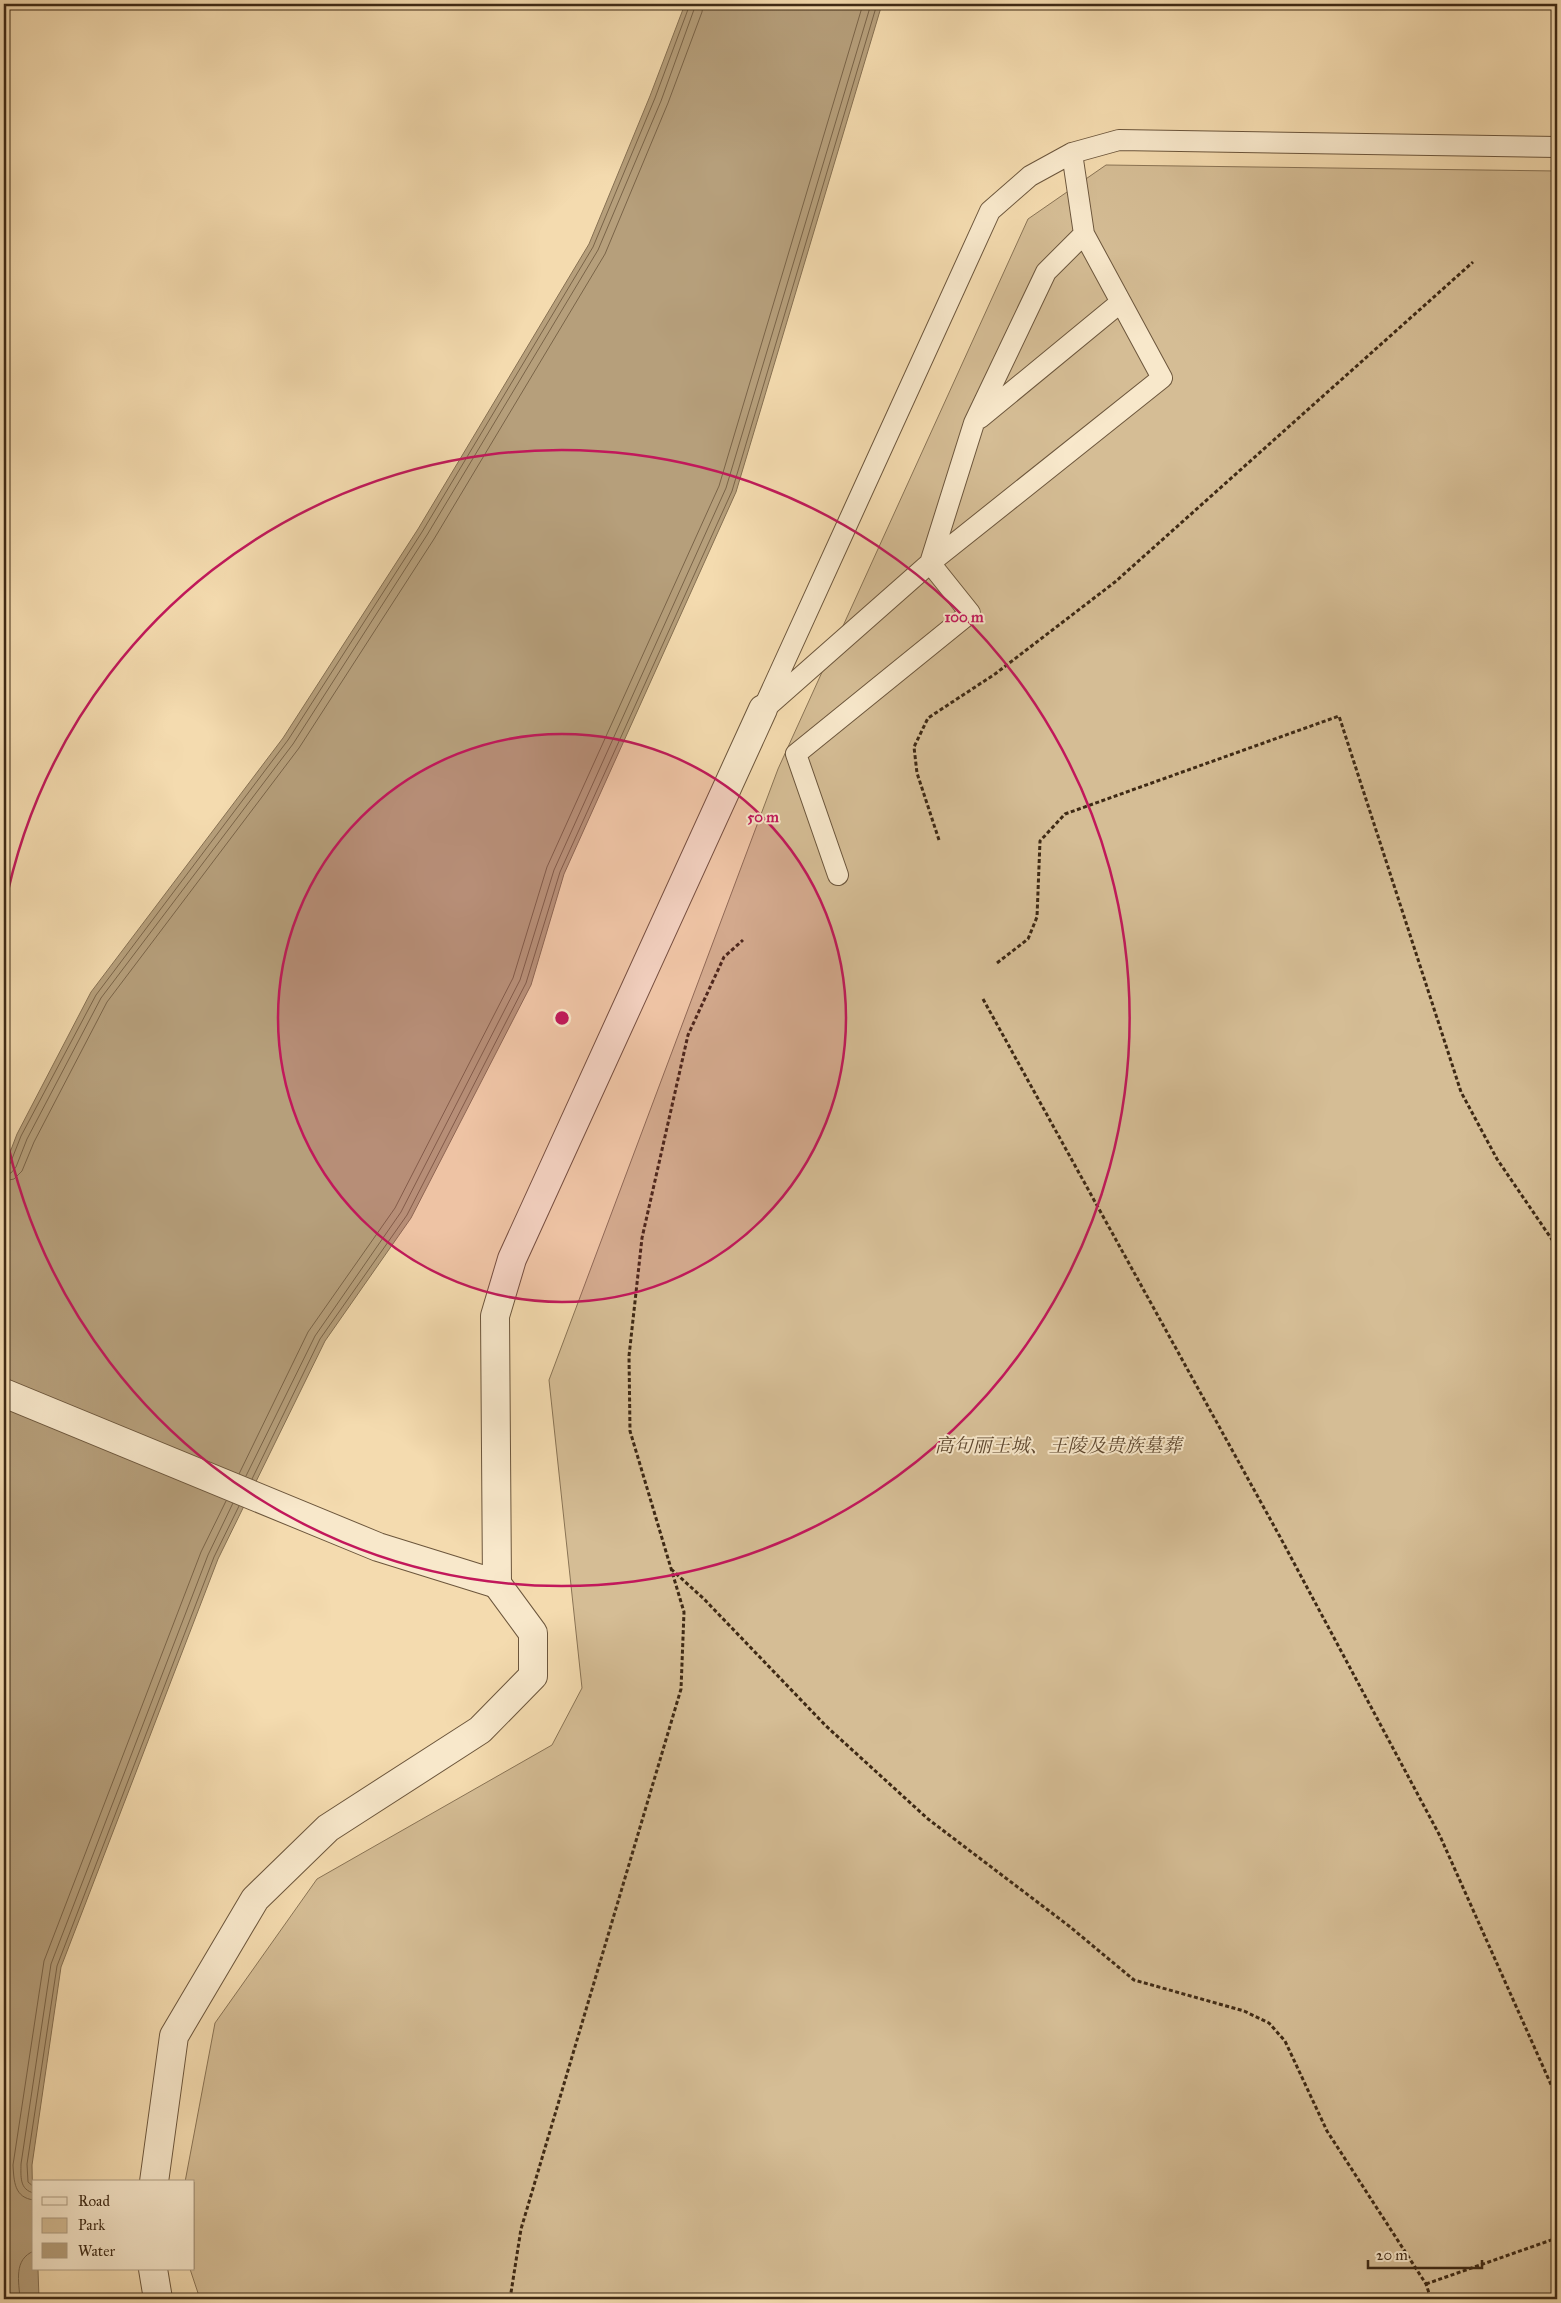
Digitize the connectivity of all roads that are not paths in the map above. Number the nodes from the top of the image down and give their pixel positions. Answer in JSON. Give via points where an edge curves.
{"nodes":[{"id":1,"x":1557,"y":148,"type":"edge"},
{"id":2,"x":1072,"y":153,"type":"junction"},
{"id":3,"x":1084,"y":234,"type":"junction"},
{"id":4,"x":1121,"y":302,"type":"junction"},
{"id":5,"x":974,"y":423,"type":"junction"},
{"id":6,"x":930,"y":563,"type":"junction"},
{"id":7,"x":763,"y":709,"type":"junction"},
{"id":8,"x":838,"y":875,"type":"dead end"},
{"id":9,"x":4,"y":1393,"type":"edge"},
{"id":10,"x":497,"y":1584,"type":"junction"},
{"id":11,"x":154,"y":2180,"type":"edge"},
{"id":12,"x":153,"y":2270,"type":"edge"},
{"id":13,"x":158,"y":2299,"type":"edge"}],
"edges":[{"from":1,"to":2,"type":"lane","via":[[1119,140]]},
{"from":2,"to":3,"type":"lane"},
{"from":2,"to":7,"type":"lane","via":[[1030,176],[990,210]]},
{"from":3,"to":4,"type":"lane"},
{"from":3,"to":5,"type":"lane","via":[[1046,272]]},
{"from":4,"to":5,"type":"lane"},
{"from":4,"to":6,"type":"lane","via":[[1162,378]]},
{"from":5,"to":6,"type":"lane"},
{"from":6,"to":7,"type":"lane"},
{"from":6,"to":8,"type":"lane","via":[[970,613],[796,754]]},
{"from":7,"to":10,"type":"street","via":[[512,1259],[495,1316]]},
{"from":9,"to":10,"type":"street","via":[[378,1547]]},
{"from":10,"to":11,"type":"street","via":[[533,1633],[533,1676],[480,1730],[328,1828],[255,1899],[174,2036]]},
{"from":12,"to":13,"type":"street"}]}
